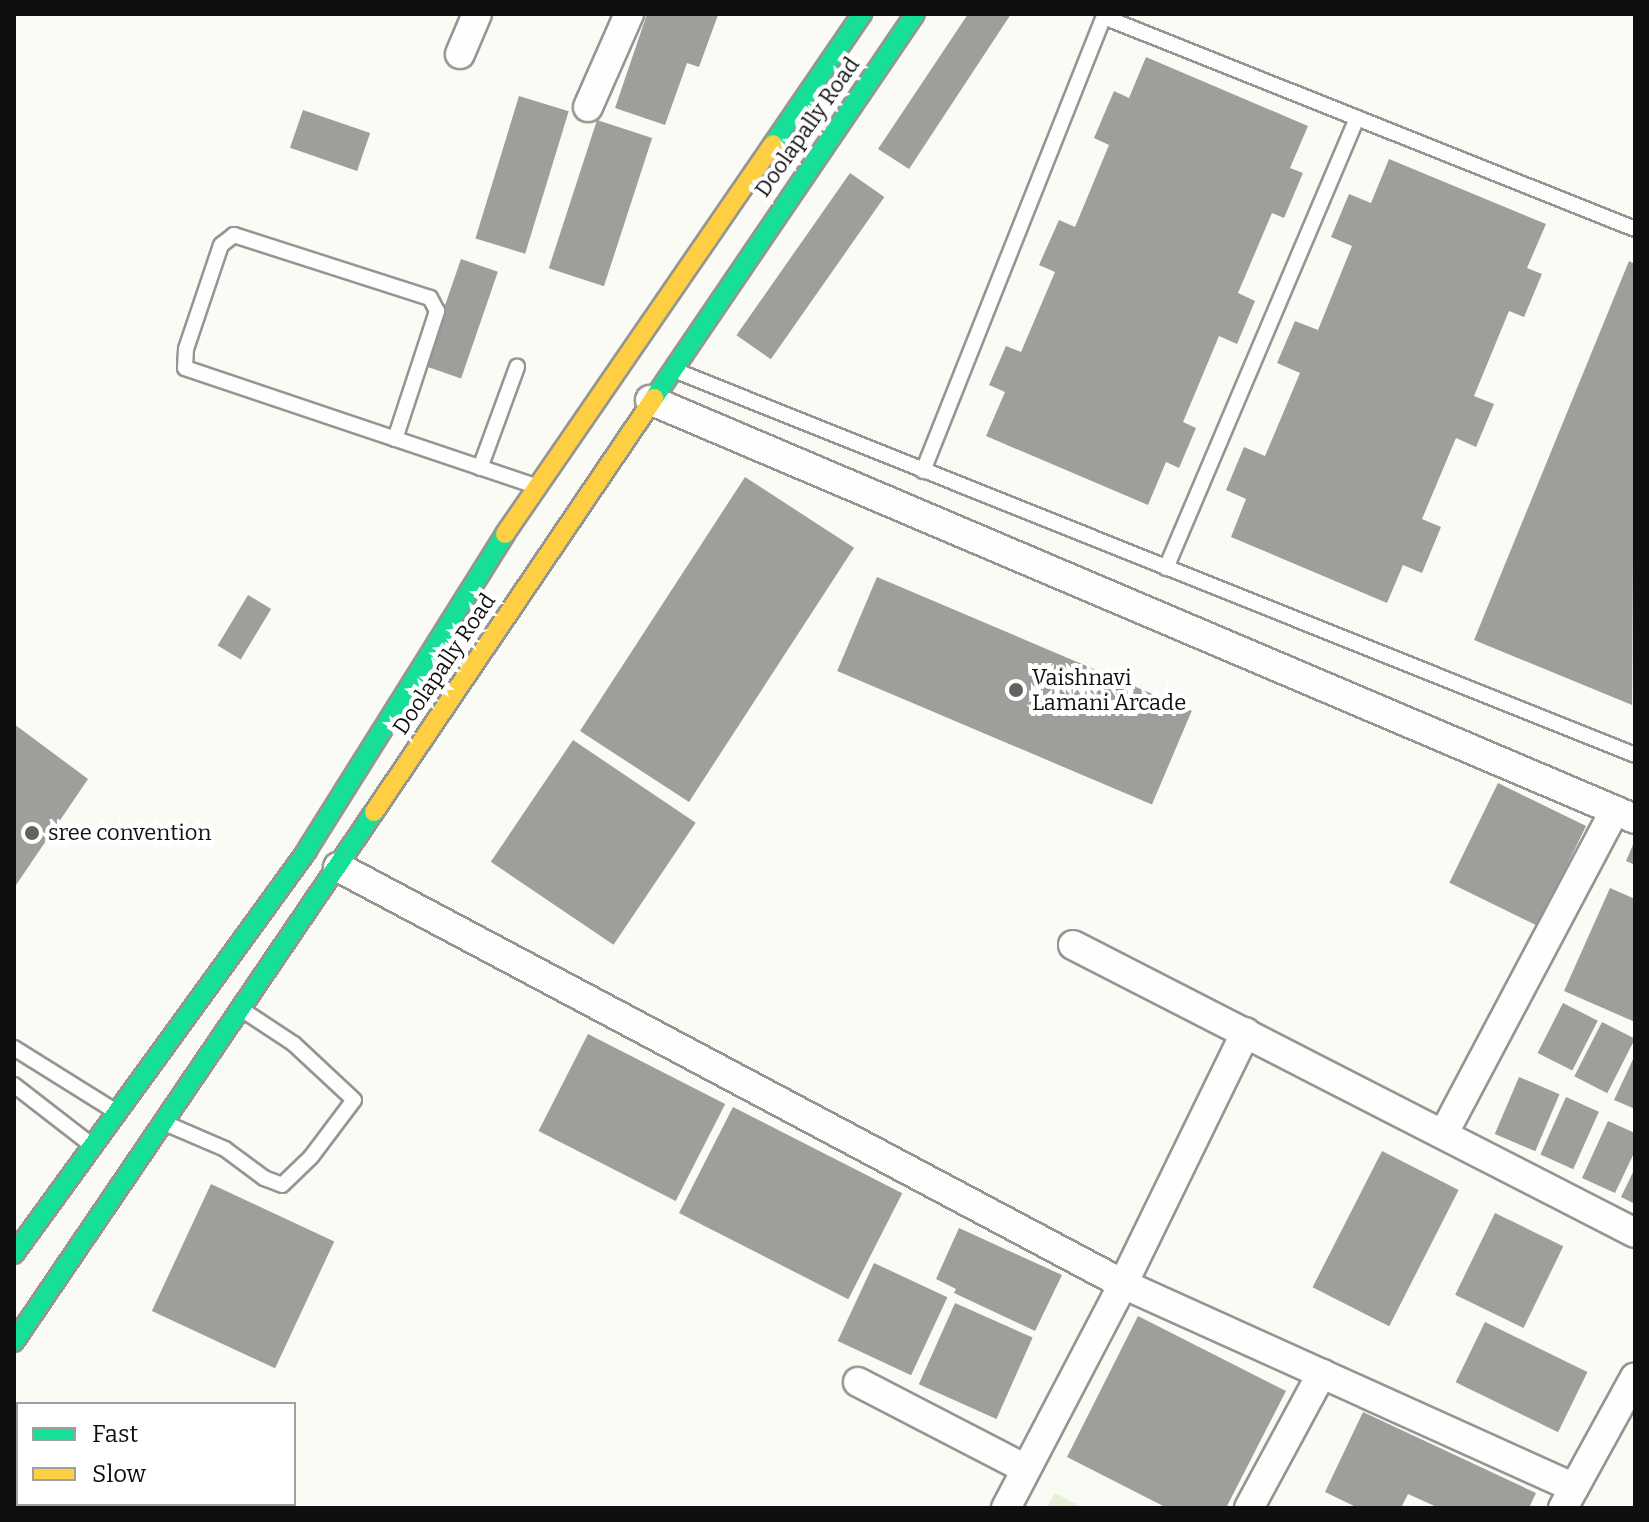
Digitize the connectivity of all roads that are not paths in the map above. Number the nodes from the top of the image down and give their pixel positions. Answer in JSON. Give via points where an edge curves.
{"nodes":[{"id":1,"x":477,"y":14,"type":"edge"},
{"id":2,"x":629,"y":14,"type":"edge"},
{"id":3,"x":862,"y":14,"type":"edge"},
{"id":4,"x":915,"y":14,"type":"edge"},
{"id":5,"x":460,"y":54,"type":"dead end"},
{"id":6,"x":588,"y":107,"type":"dead end"},
{"id":7,"x":1357,"y":118,"type":"junction"},
{"id":8,"x":1635,"y":229,"type":"edge"},
{"id":9,"x":517,"y":367,"type":"dead end"},
{"id":10,"x":670,"y":369,"type":"junction"},
{"id":11,"x":650,"y":400,"type":"junction"},
{"id":12,"x":395,"y":439,"type":"junction"},
{"id":13,"x":480,"y":468,"type":"junction"},
{"id":14,"x":923,"y":471,"type":"junction"},
{"id":15,"x":537,"y":487,"type":"junction"},
{"id":16,"x":1166,"y":568,"type":"junction"},
{"id":17,"x":1635,"y":755,"type":"edge"},
{"id":18,"x":1625,"y":815,"type":"edge"},
{"id":19,"x":338,"y":867,"type":"junction"},
{"id":20,"x":1073,"y":945,"type":"dead end"},
{"id":21,"x":241,"y":1009,"type":"junction"},
{"id":22,"x":1246,"y":1032,"type":"junction"},
{"id":23,"x":14,"y":1048,"type":"edge"},
{"id":24,"x":14,"y":1085,"type":"edge"},
{"id":25,"x":116,"y":1112,"type":"junction"},
{"id":26,"x":163,"y":1123,"type":"junction"},
{"id":27,"x":1445,"y":1131,"type":"junction"},
{"id":28,"x":91,"y":1144,"type":"junction"},
{"id":29,"x":1635,"y":1233,"type":"edge"},
{"id":30,"x":14,"y":1254,"type":"edge"},
{"id":31,"x":1123,"y":1284,"type":"junction"},
{"id":32,"x":14,"y":1342,"type":"edge"},
{"id":33,"x":1322,"y":1373,"type":"junction"},
{"id":34,"x":858,"y":1382,"type":"dead end"},
{"id":35,"x":1632,"y":1390,"type":"edge"},
{"id":36,"x":1026,"y":1469,"type":"junction"},
{"id":37,"x":1568,"y":1498,"type":"edge"},
{"id":38,"x":1006,"y":1508,"type":"edge"},
{"id":39,"x":1249,"y":1508,"type":"edge"}],
"edges":[{"from":1,"to":5,"type":"street"},
{"from":2,"to":6,"type":"street"},
{"from":3,"to":15,"type":"main road","name":"Doolapally Road"},
{"from":4,"to":10,"type":"main road","name":"Doolapally Road"},
{"from":7,"to":8,"type":"lane"},
{"from":7,"to":14,"type":"lane","via":[[1104,17]]},
{"from":7,"to":16,"type":"lane"},
{"from":9,"to":13,"type":"lane"},
{"from":10,"to":11,"type":"main road","name":"Doolapally Road"},
{"from":10,"to":14,"type":"lane"},
{"from":11,"to":18,"type":"street"},
{"from":11,"to":19,"type":"main road","name":"Doolapally Road"},
{"from":12,"to":12,"type":"lane","via":[[185,368],[186,349],[221,245],[234,235],[430,298],[437,311]]},
{"from":12,"to":13,"type":"lane"},
{"from":13,"to":15,"type":"lane"},
{"from":14,"to":16,"type":"lane"},
{"from":15,"to":25,"type":"main road","name":"Doolapally Road","via":[[307,850]]},
{"from":16,"to":17,"type":"lane"},
{"from":18,"to":27,"type":"street"},
{"from":19,"to":21,"type":"main road","name":"Doolapally Road"},
{"from":19,"to":31,"type":"street"},
{"from":20,"to":22,"type":"street"},
{"from":21,"to":26,"type":"main road","name":"Doolapally Road"},
{"from":21,"to":26,"type":"lane","via":[[294,1044],[354,1100],[282,1185],[225,1149]]},
{"from":22,"to":27,"type":"street"},
{"from":22,"to":31,"type":"street"},
{"from":23,"to":25,"type":"lane"},
{"from":24,"to":28,"type":"lane"},
{"from":25,"to":28,"type":"main road","name":"Doolapally Road"},
{"from":26,"to":32,"type":"main road","name":"Doolapally Road"},
{"from":27,"to":29,"type":"street"},
{"from":28,"to":30,"type":"main road","name":"Doolapally Road"},
{"from":31,"to":33,"type":"street"},
{"from":31,"to":36,"type":"street"},
{"from":33,"to":37,"type":"street"},
{"from":33,"to":39,"type":"street"},
{"from":34,"to":36,"type":"street"},
{"from":35,"to":37,"type":"street"},
{"from":36,"to":38,"type":"street"}]}
